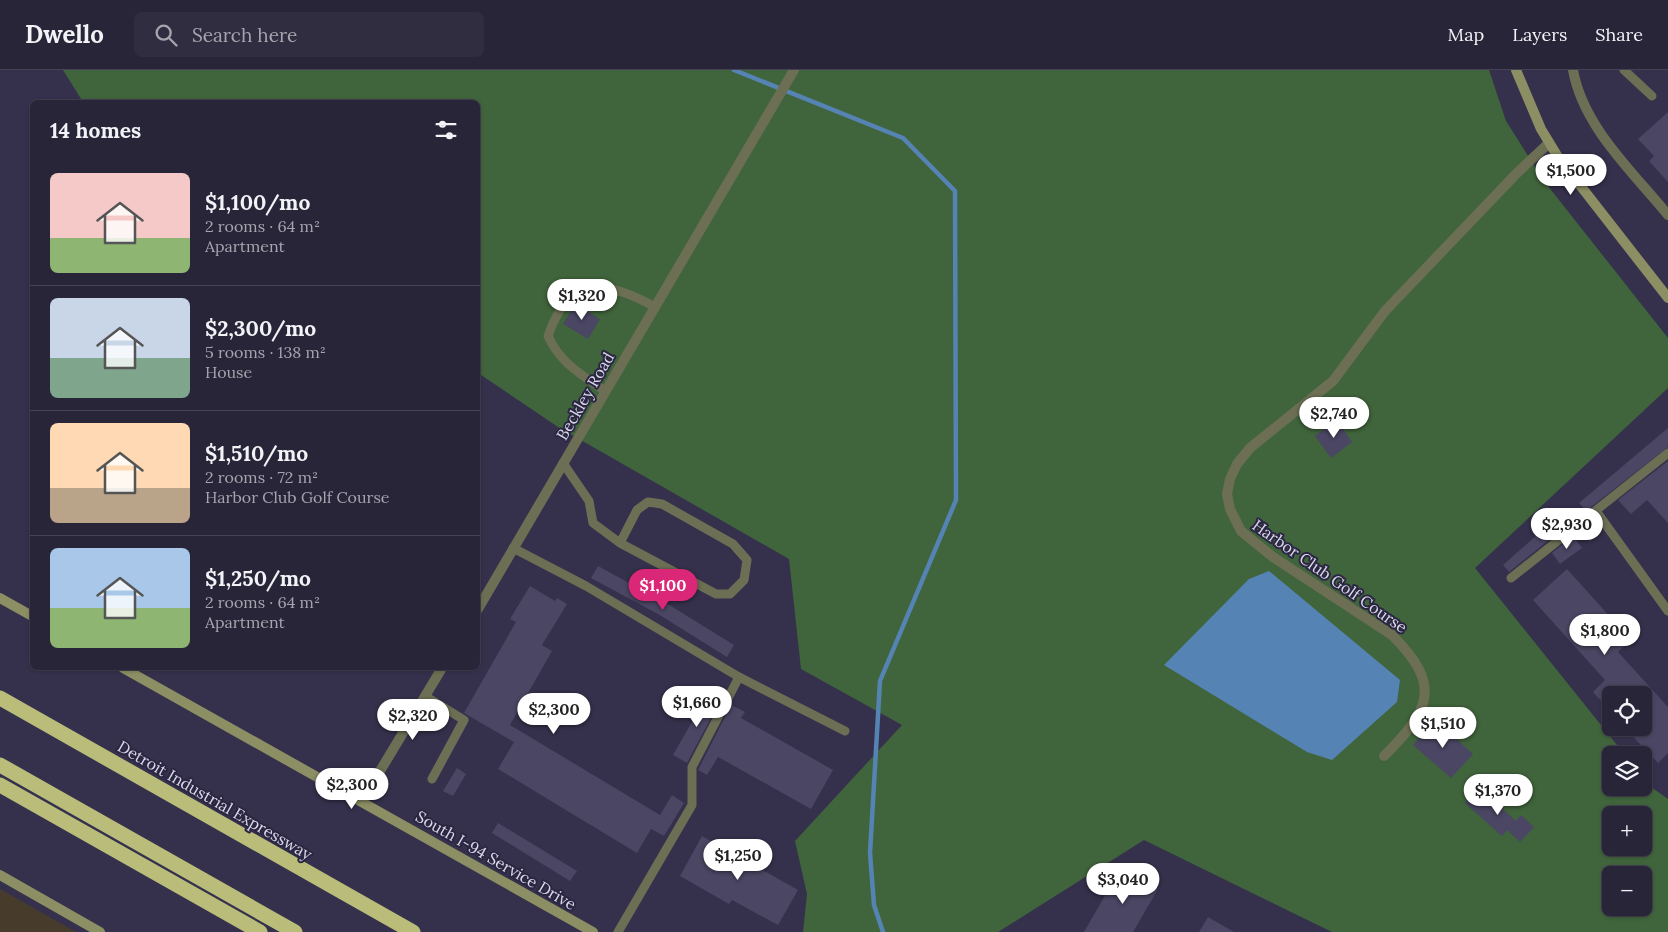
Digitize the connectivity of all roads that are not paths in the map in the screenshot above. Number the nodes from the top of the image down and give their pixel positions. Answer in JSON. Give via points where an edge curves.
{"nodes":[{"id":1,"x":794,"y":70,"type":"edge"},
{"id":2,"x":1516,"y":70,"type":"edge"},
{"id":3,"x":1573,"y":70,"type":"edge"},
{"id":4,"x":1624,"y":70,"type":"edge"},
{"id":5,"x":1652,"y":96,"type":"dead end"},
{"id":6,"x":1549,"y":143,"type":"junction"},
{"id":7,"x":1668,"y":215,"type":"edge"},
{"id":8,"x":1668,"y":298,"type":"edge"},
{"id":9,"x":655,"y":307,"type":"junction"},
{"id":10,"x":605,"y":391,"type":"junction"},
{"id":11,"x":1668,"y":453,"type":"edge"},
{"id":12,"x":563,"y":463,"type":"junction"},
{"id":13,"x":1596,"y":511,"type":"junction"},
{"id":14,"x":620,"y":543,"type":"junction"},
{"id":15,"x":513,"y":548,"type":"junction"},
{"id":16,"x":1510,"y":578,"type":"dead end"},
{"id":17,"x":0,"y":598,"type":"edge"},
{"id":18,"x":480,"y":606,"type":"edge"},
{"id":19,"x":1668,"y":611,"type":"edge"},
{"id":20,"x":30,"y":615,"type":"edge"},
{"id":21,"x":127,"y":670,"type":"edge"},
{"id":22,"x":441,"y":670,"type":"edge"},
{"id":23,"x":739,"y":677,"type":"junction"},
{"id":24,"x":425,"y":696,"type":"junction"},
{"id":25,"x":0,"y":698,"type":"edge"},
{"id":26,"x":845,"y":731,"type":"dead end"},
{"id":27,"x":1384,"y":756,"type":"dead end"},
{"id":28,"x":0,"y":765,"type":"edge"},
{"id":29,"x":432,"y":778,"type":"dead end"},
{"id":30,"x":0,"y":785,"type":"edge"},
{"id":31,"x":362,"y":801,"type":"junction"},
{"id":32,"x":0,"y":875,"type":"edge"},
{"id":33,"x":100,"y":932,"type":"edge"},
{"id":34,"x":260,"y":932,"type":"edge"},
{"id":35,"x":295,"y":932,"type":"edge"},
{"id":36,"x":413,"y":932,"type":"edge"},
{"id":37,"x":593,"y":932,"type":"edge"},
{"id":38,"x":618,"y":932,"type":"edge"}],
"edges":[{"from":1,"to":9,"type":"street","name":"Beckley Road"},
{"from":2,"to":6,"type":"street"},
{"from":3,"to":7,"type":"street","via":[[1588,115]]},
{"from":4,"to":5,"type":"lane"},
{"from":6,"to":8,"type":"street"},
{"from":6,"to":27,"type":"street","name":"Harbor Club Golf Course","via":[[1385,311],[1332,381],[1250,448],[1230,479],[1227,494],[1230,509],[1241,531],[1273,557],[1392,635],[1421,670],[1426,688],[1420,711],[1401,740]]},
{"from":9,"to":10,"type":"street","name":"Beckley Road"},
{"from":9,"to":10,"type":"lane","via":[[620,289],[591,287],[566,300],[548,336],[554,350],[567,365]]},
{"from":10,"to":12,"type":"street","name":"Beckley Road"},
{"from":11,"to":13,"type":"lane"},
{"from":12,"to":14,"type":"lane","via":[[588,501],[593,523]]},
{"from":12,"to":15,"type":"street","name":"Beckley Road"},
{"from":13,"to":16,"type":"lane"},
{"from":13,"to":19,"type":"lane"},
{"from":14,"to":14,"type":"lane","via":[[716,594],[730,594],[744,580],[747,560],[733,544],[662,504],[648,502],[637,510]]},
{"from":15,"to":18,"type":"street","name":"Beckley Road"},
{"from":15,"to":23,"type":"lane","via":[[586,586]]},
{"from":17,"to":20,"type":"street"},
{"from":21,"to":31,"type":"street","name":"South I-94 Service Drive"},
{"from":22,"to":24,"type":"street"},
{"from":23,"to":26,"type":"lane"},
{"from":23,"to":38,"type":"lane","via":[[692,767],[692,805]]},
{"from":24,"to":29,"type":"lane","via":[[464,720]]},
{"from":24,"to":31,"type":"street"},
{"from":25,"to":36,"type":"highway","name":"Detroit Industrial Expressway"},
{"from":28,"to":35,"type":"highway"},
{"from":30,"to":34,"type":"highway"},
{"from":31,"to":37,"type":"street","name":"South I-94 Service Drive"},
{"from":32,"to":33,"type":"street"}]}
